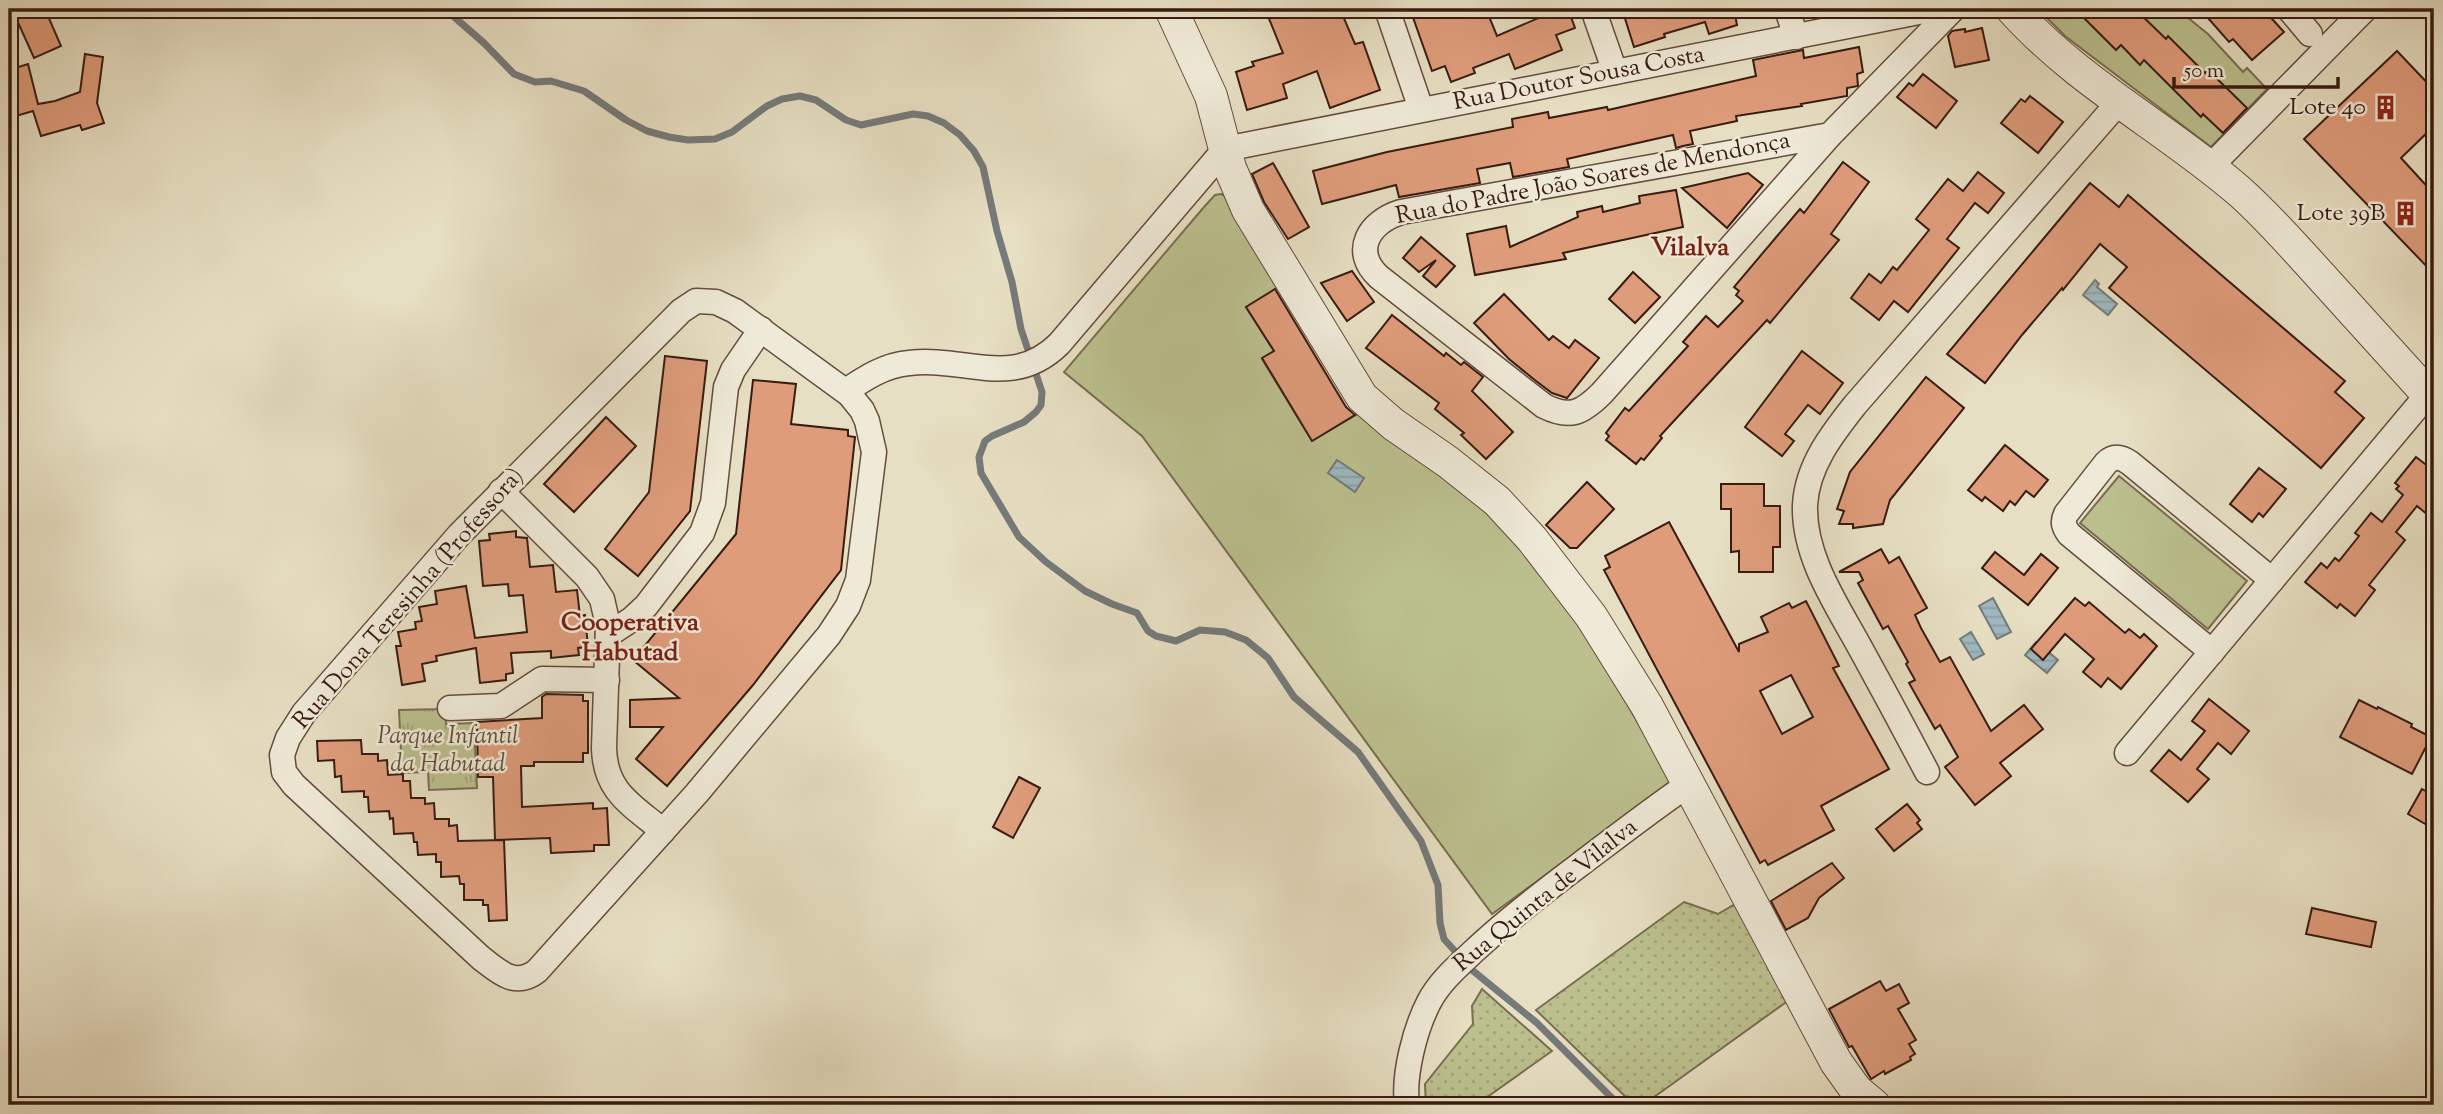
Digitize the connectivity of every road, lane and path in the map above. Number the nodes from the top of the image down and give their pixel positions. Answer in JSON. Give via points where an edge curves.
{"nodes":[{"id":1,"x":1171,"y":9,"type":"edge"},
{"id":2,"x":1387,"y":9,"type":"edge"},
{"id":3,"x":1593,"y":9,"type":"edge"},
{"id":4,"x":1787,"y":9,"type":"edge"},
{"id":5,"x":1934,"y":9,"type":"edge"},
{"id":6,"x":1953,"y":9,"type":"edge"},
{"id":7,"x":2012,"y":9,"type":"edge"},
{"id":8,"x":2288,"y":9,"type":"edge"},
{"id":9,"x":2365,"y":9,"type":"edge"},
{"id":10,"x":2310,"y":34,"type":"dead end"},
{"id":11,"x":1796,"y":37,"type":"junction"},
{"id":12,"x":1615,"y":72,"type":"junction"},
{"id":13,"x":2119,"y":102,"type":"junction"},
{"id":14,"x":1421,"y":109,"type":"junction"},
{"id":15,"x":1830,"y":135,"type":"junction"},
{"id":16,"x":1225,"y":149,"type":"junction"},
{"id":17,"x":2210,"y":167,"type":"junction"},
{"id":18,"x":761,"y":329,"type":"junction"},
{"id":19,"x":846,"y":391,"type":"junction"},
{"id":20,"x":2431,"y":397,"type":"edge"},
{"id":21,"x":501,"y":491,"type":"junction"},
{"id":22,"x":2272,"y":580,"type":"junction"},
{"id":23,"x":608,"y":635,"type":"junction"},
{"id":24,"x":2212,"y":652,"type":"junction"},
{"id":25,"x":607,"y":680,"type":"junction"},
{"id":26,"x":450,"y":708,"type":"dead end"},
{"id":27,"x":2127,"y":753,"type":"dead end"},
{"id":28,"x":1927,"y":772,"type":"dead end"},
{"id":29,"x":1689,"y":784,"type":"junction"},
{"id":30,"x":663,"y":831,"type":"junction"},
{"id":31,"x":1407,"y":1105,"type":"edge"},
{"id":32,"x":1874,"y":1105,"type":"edge"}],
"edges":[{"from":1,"to":16,"type":"street","via":[[1211,96]]},
{"from":2,"to":14,"type":"street"},
{"from":3,"to":12,"type":"street"},
{"from":4,"to":11,"type":"street"},
{"from":5,"to":11,"type":"street","name":"Rua Doutor Sousa Costa"},
{"from":6,"to":15,"type":"street"},
{"from":7,"to":13,"type":"street"},
{"from":8,"to":10,"type":"street"},
{"from":9,"to":17,"type":"street"},
{"from":11,"to":12,"type":"street","name":"Rua Doutor Sousa Costa"},
{"from":12,"to":14,"type":"street","name":"Rua Doutor Sousa Costa"},
{"from":13,"to":17,"type":"street"},
{"from":13,"to":28,"type":"street","via":[[1855,405],[1824,447],[1809,484],[1806,523],[1817,566]]},
{"from":14,"to":16,"type":"street","name":"Rua Doutor Sousa Costa"},
{"from":15,"to":15,"type":"street","name":"Rua do Padre João Soares de Mendonça","via":[[1401,212],[1377,223],[1368,239],[1366,260],[1379,277],[1544,406],[1569,414],[1602,393]]},
{"from":16,"to":19,"type":"street","via":[[1044,357],[1029,365],[998,370],[905,363]]},
{"from":16,"to":29,"type":"street","via":[[1248,211],[1362,397],[1489,494],[1532,540],[1608,642]]},
{"from":17,"to":20,"type":"street","via":[[2278,230]]},
{"from":18,"to":19,"type":"street","name":"Rua Dona Teresinha (Professora)"},
{"from":18,"to":21,"type":"street","name":"Rua Dona Teresinha (Professora)","via":[[726,305],[705,301],[688,305]]},
{"from":18,"to":23,"type":"street","via":[[726,387],[713,503],[702,533],[646,606]]},
{"from":19,"to":30,"type":"street","name":"Rua Dona Teresinha (Professora)","via":[[862,410],[874,452],[861,566],[849,606]]},
{"from":20,"to":22,"type":"street"},
{"from":21,"to":23,"type":"street","via":[[593,583],[606,608]]},
{"from":21,"to":30,"type":"street","name":"Rua Dona Teresinha (Professora)","via":[[304,713],[284,746],[284,772],[481,958],[516,979],[531,976],[544,964]]},
{"from":22,"to":24,"type":"street"},
{"from":22,"to":24,"type":"street","via":[[2130,463],[2118,457],[2106,463],[2066,514],[2064,527]]},
{"from":23,"to":25,"type":"street"},
{"from":24,"to":27,"type":"street"},
{"from":25,"to":26,"type":"street","via":[[542,679],[501,706]]},
{"from":25,"to":30,"type":"street","via":[[607,776],[618,792]]},
{"from":29,"to":31,"type":"street","name":"Rua Quinta de Vilalva","via":[[1632,824],[1452,971],[1429,1001],[1407,1072]]},
{"from":29,"to":32,"type":"street","via":[[1836,1062],[1856,1090]]}]}
